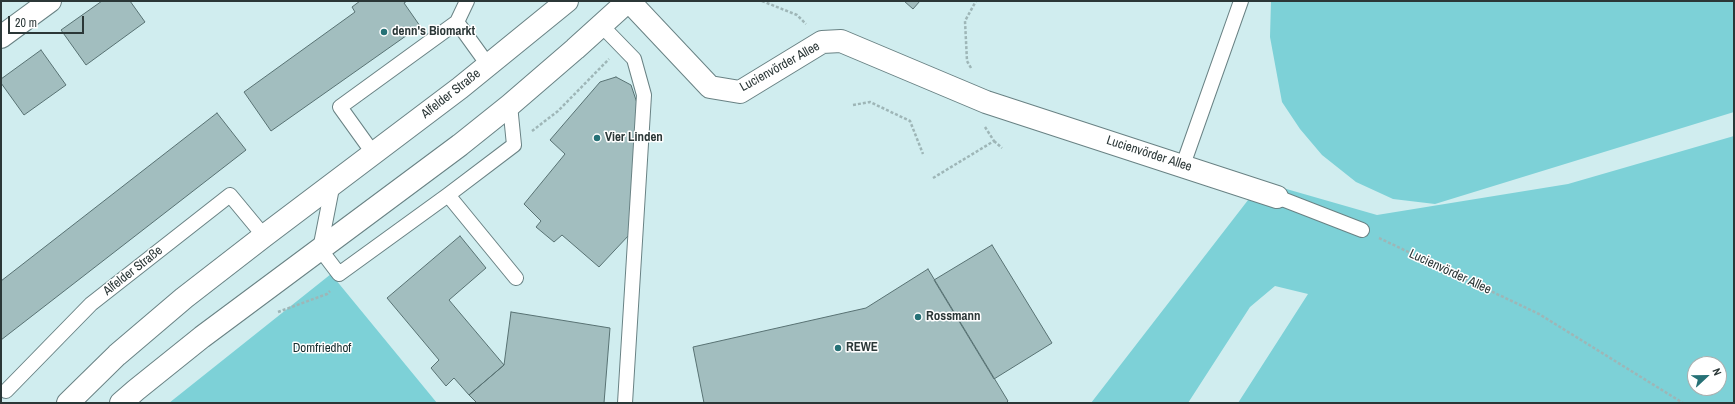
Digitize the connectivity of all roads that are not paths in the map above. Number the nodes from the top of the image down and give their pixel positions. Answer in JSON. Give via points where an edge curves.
{"nodes":[{"id":1,"x":50,"y":1,"type":"edge"},
{"id":2,"x":467,"y":1,"type":"edge"},
{"id":3,"x":567,"y":1,"type":"edge"},
{"id":4,"x":628,"y":1,"type":"edge"},
{"id":5,"x":1241,"y":1,"type":"edge"},
{"id":6,"x":456,"y":22,"type":"junction"},
{"id":7,"x":601,"y":25,"type":"junction"},
{"id":8,"x":1,"y":37,"type":"edge"},
{"id":9,"x":488,"y":65,"type":"junction"},
{"id":10,"x":510,"y":105,"type":"junction"},
{"id":11,"x":373,"y":153,"type":"junction"},
{"id":12,"x":1183,"y":165,"type":"junction"},
{"id":13,"x":333,"y":183,"type":"junction"},
{"id":14,"x":448,"y":195,"type":"junction"},
{"id":15,"x":1277,"y":197,"type":"joint"},
{"id":16,"x":1362,"y":230,"type":"road end"},
{"id":17,"x":264,"y":236,"type":"junction"},
{"id":18,"x":320,"y":249,"type":"junction"},
{"id":19,"x":516,"y":278,"type":"dead end"},
{"id":20,"x":6,"y":391,"type":"dead end"},
{"id":21,"x":68,"y":403,"type":"edge"},
{"id":22,"x":121,"y":403,"type":"edge"},
{"id":23,"x":625,"y":403,"type":"edge"}],
"edges":[{"from":1,"to":8,"type":"main road"},
{"from":2,"to":6,"type":"lane"},
{"from":3,"to":9,"type":"main road","name":"Alfelder Straße"},
{"from":4,"to":7,"type":"main road"},
{"from":4,"to":12,"type":"main road","name":"Lucienvörder Allee","via":[[710,87],[740,92],[822,42],[841,41],[986,102]]},
{"from":5,"to":12,"type":"lane"},
{"from":6,"to":9,"type":"lane"},
{"from":6,"to":11,"type":"lane","via":[[340,107]]},
{"from":7,"to":10,"type":"main road"},
{"from":7,"to":23,"type":"lane","via":[[634,59],[644,95]]},
{"from":9,"to":11,"type":"main road","name":"Alfelder Straße"},
{"from":10,"to":14,"type":"lane","via":[[514,145]]},
{"from":10,"to":18,"type":"main road"},
{"from":11,"to":13,"type":"main road","name":"Alfelder Straße"},
{"from":12,"to":15,"type":"main road","name":"Lucienvörder Allee"},
{"from":13,"to":17,"type":"main road","name":"Alfelder Straße"},
{"from":13,"to":18,"type":"lane"},
{"from":14,"to":18,"type":"lane","via":[[339,274]]},
{"from":14,"to":19,"type":"lane"},
{"from":15,"to":16,"type":"lane","name":"Lucienvörder Allee"},
{"from":17,"to":20,"type":"lane","name":"Alfelder Straße","via":[[230,195],[91,304]]},
{"from":17,"to":21,"type":"main road","name":"Alfelder Straße","via":[[184,298],[117,355]]},
{"from":18,"to":22,"type":"main road","via":[[202,337]]}]}
